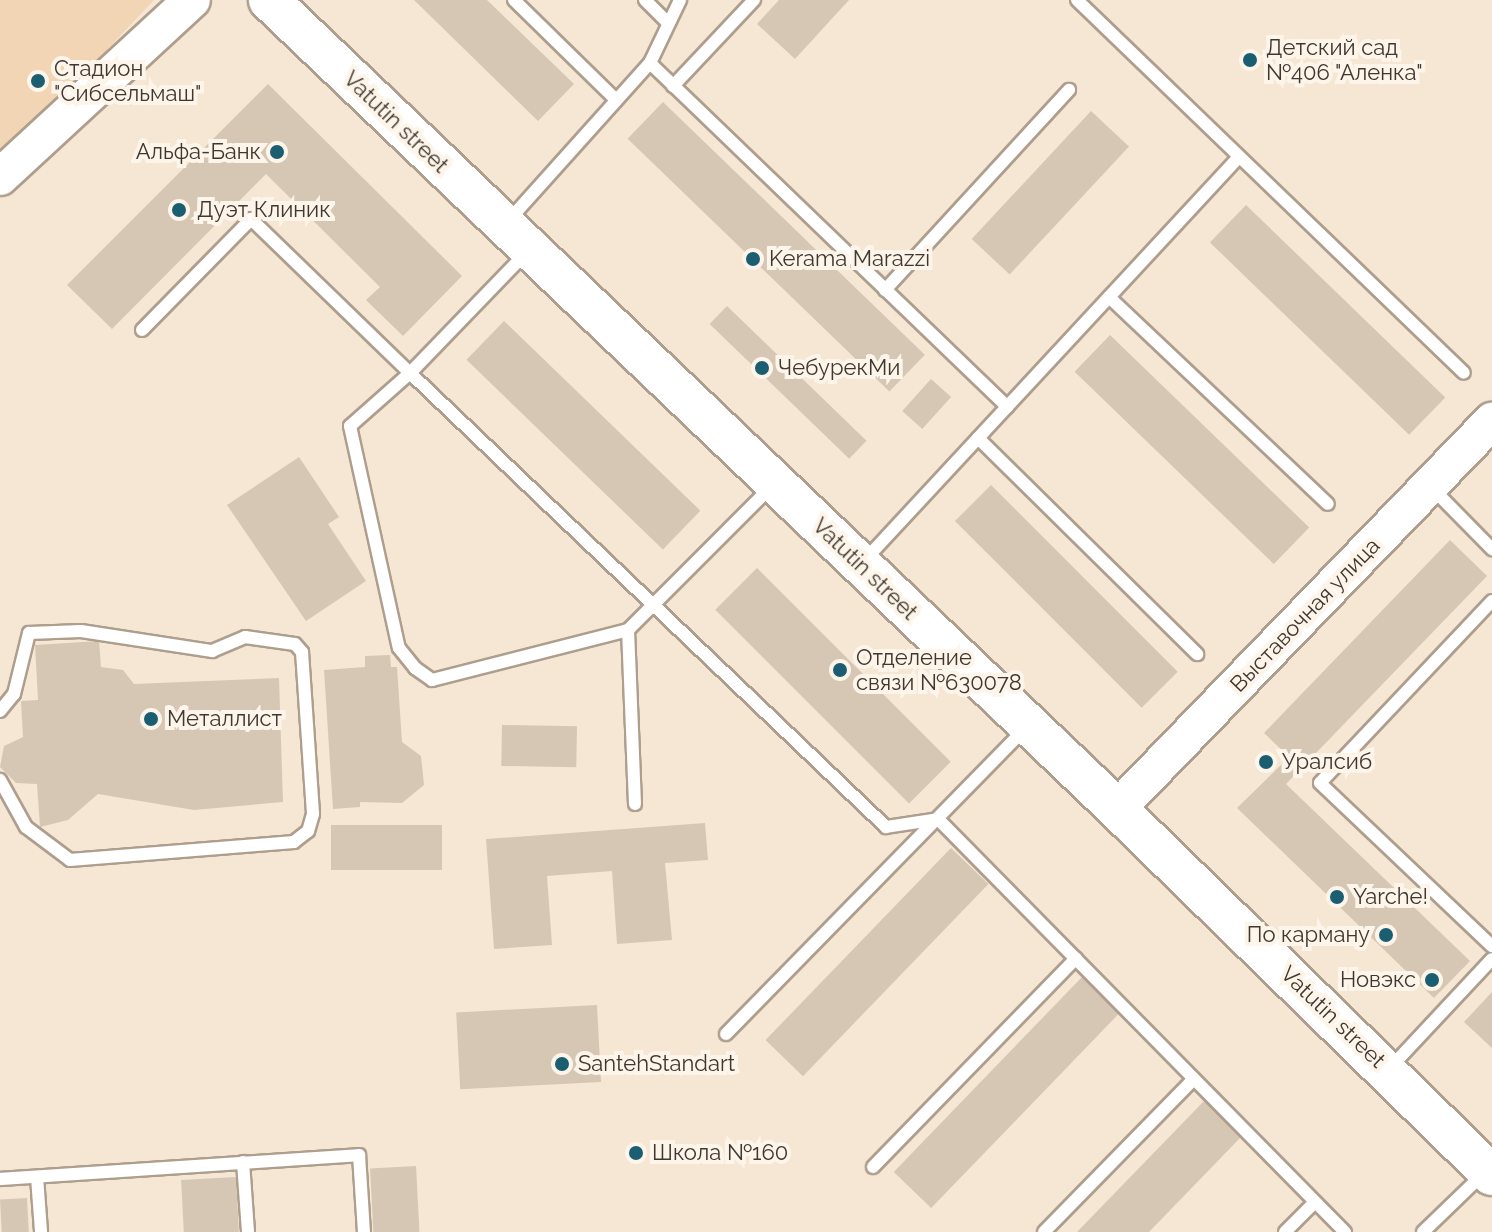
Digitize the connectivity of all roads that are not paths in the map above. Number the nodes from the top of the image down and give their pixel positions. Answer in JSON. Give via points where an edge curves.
{"nodes":[{"id":1,"x":192,"y":0,"type":"edge"},
{"id":2,"x":269,"y":0,"type":"edge"},
{"id":3,"x":514,"y":0,"type":"edge"},
{"id":4,"x":645,"y":0,"type":"edge"},
{"id":5,"x":680,"y":0,"type":"edge"},
{"id":6,"x":754,"y":0,"type":"edge"},
{"id":7,"x":1077,"y":0,"type":"edge"},
{"id":8,"x":668,"y":23,"type":"junction"},
{"id":9,"x":650,"y":63,"type":"junction"},
{"id":10,"x":673,"y":86,"type":"junction"},
{"id":11,"x":1069,"y":90,"type":"dead end"},
{"id":12,"x":616,"y":100,"type":"junction"},
{"id":13,"x":1239,"y":157,"type":"junction"},
{"id":14,"x":0,"y":177,"type":"edge"},
{"id":15,"x":518,"y":237,"type":"junction"},
{"id":16,"x":885,"y":290,"type":"junction"},
{"id":17,"x":1109,"y":297,"type":"junction"},
{"id":18,"x":142,"y":330,"type":"dead end"},
{"id":19,"x":410,"y":373,"type":"junction"},
{"id":20,"x":1464,"y":373,"type":"dead end"},
{"id":21,"x":1007,"y":407,"type":"junction"},
{"id":22,"x":1492,"y":421,"type":"edge"},
{"id":23,"x":978,"y":438,"type":"junction"},
{"id":24,"x":775,"y":483,"type":"junction"},
{"id":25,"x":1430,"y":485,"type":"junction"},
{"id":26,"x":1328,"y":504,"type":"dead end"},
{"id":27,"x":1492,"y":549,"type":"edge"},
{"id":28,"x":861,"y":565,"type":"junction"},
{"id":29,"x":1492,"y":601,"type":"edge"},
{"id":30,"x":654,"y":605,"type":"junction"},
{"id":31,"x":628,"y":630,"type":"junction"},
{"id":32,"x":1197,"y":654,"type":"dead end"},
{"id":33,"x":0,"y":711,"type":"edge"},
{"id":34,"x":1029,"y":725,"type":"junction"},
{"id":35,"x":0,"y":780,"type":"edge"},
{"id":36,"x":635,"y":804,"type":"dead end"},
{"id":37,"x":1117,"y":809,"type":"junction"},
{"id":38,"x":938,"y":819,"type":"junction"},
{"id":39,"x":1492,"y":946,"type":"edge"},
{"id":40,"x":1076,"y":958,"type":"junction"},
{"id":41,"x":1492,"y":959,"type":"edge"},
{"id":42,"x":726,"y":1034,"type":"dead end"},
{"id":43,"x":1388,"y":1071,"type":"junction"},
{"id":44,"x":1194,"y":1079,"type":"junction"},
{"id":45,"x":243,"y":1162,"type":"junction"},
{"id":46,"x":873,"y":1167,"type":"dead end"},
{"id":47,"x":1490,"y":1173,"type":"edge"},
{"id":48,"x":37,"y":1177,"type":"junction"},
{"id":49,"x":0,"y":1179,"type":"edge"},
{"id":50,"x":1315,"y":1202,"type":"junction"},
{"id":51,"x":41,"y":1232,"type":"edge"},
{"id":52,"x":248,"y":1232,"type":"edge"},
{"id":53,"x":364,"y":1232,"type":"edge"},
{"id":54,"x":1044,"y":1232,"type":"edge"},
{"id":55,"x":1285,"y":1232,"type":"edge"},
{"id":56,"x":1345,"y":1232,"type":"edge"},
{"id":57,"x":1423,"y":1232,"type":"edge"}],
"edges":[{"from":1,"to":14,"type":"street"},
{"from":2,"to":15,"type":"main road","name":"Vatutin street"},
{"from":3,"to":12,"type":"lane"},
{"from":4,"to":8,"type":"lane"},
{"from":5,"to":8,"type":"lane"},
{"from":6,"to":10,"type":"lane"},
{"from":7,"to":13,"type":"lane"},
{"from":8,"to":9,"type":"lane"},
{"from":9,"to":10,"type":"lane"},
{"from":9,"to":12,"type":"lane"},
{"from":10,"to":16,"type":"lane"},
{"from":11,"to":16,"type":"lane"},
{"from":12,"to":15,"type":"lane"},
{"from":13,"to":17,"type":"lane"},
{"from":13,"to":20,"type":"lane"},
{"from":15,"to":19,"type":"lane"},
{"from":15,"to":24,"type":"main road","name":"Vatutin street"},
{"from":16,"to":21,"type":"lane"},
{"from":17,"to":21,"type":"lane"},
{"from":17,"to":26,"type":"lane"},
{"from":18,"to":19,"type":"lane","via":[[251,219]]},
{"from":19,"to":30,"type":"lane"},
{"from":19,"to":31,"type":"lane","via":[[350,426],[399,648],[415,668],[432,680]]},
{"from":21,"to":23,"type":"lane"},
{"from":22,"to":25,"type":"street","name":"Выставочная улица"},
{"from":23,"to":28,"type":"lane"},
{"from":23,"to":32,"type":"lane"},
{"from":24,"to":28,"type":"main road","name":"Vatutin street"},
{"from":24,"to":30,"type":"lane"},
{"from":25,"to":27,"type":"lane"},
{"from":25,"to":37,"type":"street","name":"Выставочная улица"},
{"from":28,"to":34,"type":"main road","name":"Vatutin street"},
{"from":29,"to":39,"type":"lane","via":[[1320,783]]},
{"from":30,"to":31,"type":"lane"},
{"from":30,"to":38,"type":"lane","via":[[886,827]]},
{"from":31,"to":36,"type":"lane"},
{"from":33,"to":35,"type":"lane","via":[[14,694],[29,633],[81,631],[212,651],[245,637],[295,644],[302,652],[313,814],[308,831],[294,842],[70,860],[26,827]]},
{"from":34,"to":37,"type":"main road","name":"Vatutin street"},
{"from":34,"to":38,"type":"lane"},
{"from":37,"to":43,"type":"main road","name":"Vatutin street"},
{"from":38,"to":40,"type":"lane"},
{"from":38,"to":42,"type":"lane"},
{"from":40,"to":44,"type":"lane"},
{"from":40,"to":46,"type":"lane"},
{"from":41,"to":43,"type":"lane"},
{"from":43,"to":47,"type":"main road","name":"Vatutin street"},
{"from":44,"to":50,"type":"lane"},
{"from":44,"to":54,"type":"lane"},
{"from":45,"to":48,"type":"lane"},
{"from":45,"to":52,"type":"lane"},
{"from":45,"to":53,"type":"lane","via":[[359,1155]]},
{"from":47,"to":57,"type":"lane"},
{"from":48,"to":49,"type":"lane"},
{"from":48,"to":51,"type":"lane"},
{"from":50,"to":55,"type":"lane"},
{"from":50,"to":56,"type":"lane"}]}
